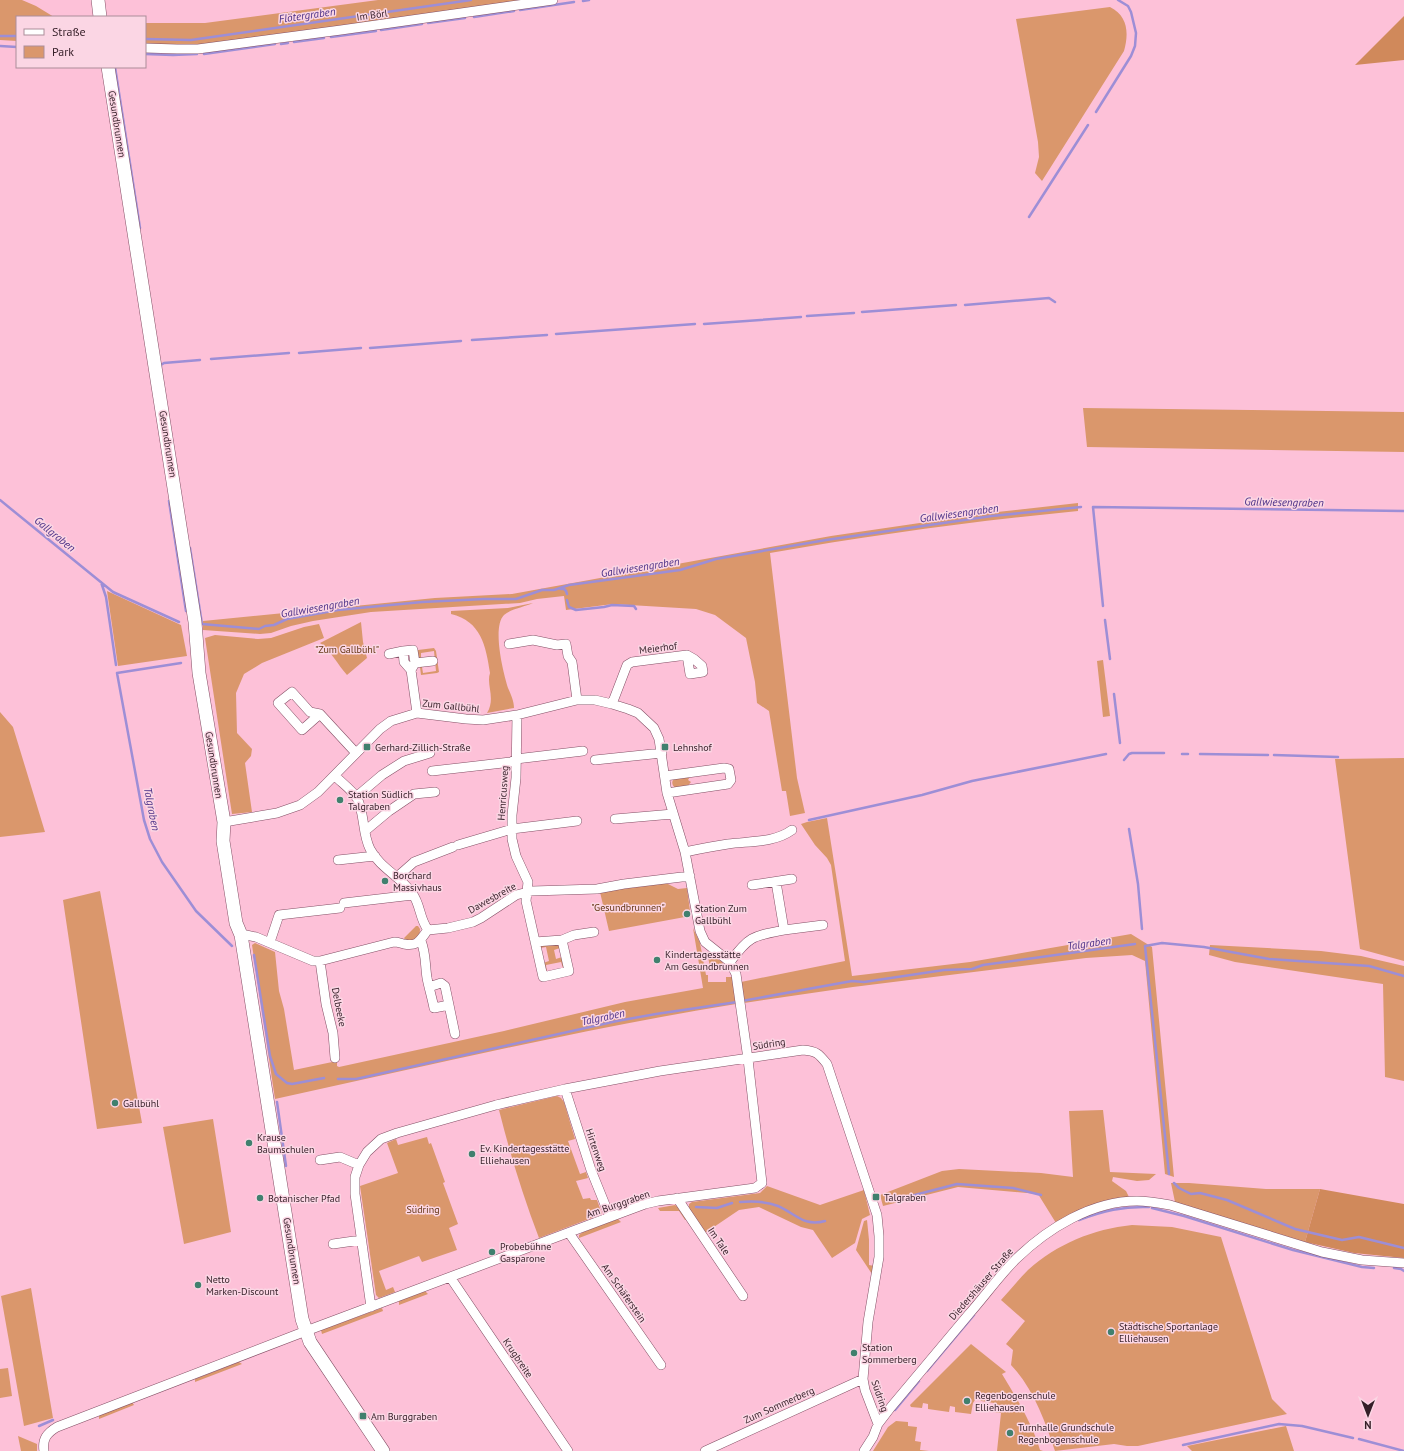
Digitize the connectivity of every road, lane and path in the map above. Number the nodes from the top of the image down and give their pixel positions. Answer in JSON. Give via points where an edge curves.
{"nodes":[{"id":1,"x":98,"y":0,"type":"edge"},
{"id":2,"x":553,"y":0,"type":"edge"},
{"id":3,"x":100,"y":16,"type":"edge"},
{"id":4,"x":146,"y":48,"type":"edge"},
{"id":5,"x":108,"y":68,"type":"edge"},
{"id":6,"x":509,"y":644,"type":"dead end"},
{"id":7,"x":389,"y":654,"type":"dead end"},
{"id":8,"x":687,"y":655,"type":"dead end"},
{"id":9,"x":433,"y":661,"type":"dead end"},
{"id":10,"x":413,"y":667,"type":"junction"},
{"id":11,"x":578,"y":700,"type":"junction"},
{"id":12,"x":612,"y":704,"type":"junction"},
{"id":13,"x":417,"y":713,"type":"junction"},
{"id":14,"x":320,"y":714,"type":"junction"},
{"id":15,"x":517,"y":715,"type":"junction"},
{"id":16,"x":583,"y":751,"type":"dead end"},
{"id":17,"x":356,"y":753,"type":"junction"},
{"id":18,"x":430,"y":753,"type":"dead end"},
{"id":19,"x":662,"y":753,"type":"junction"},
{"id":20,"x":516,"y":759,"type":"junction"},
{"id":21,"x":595,"y":760,"type":"dead end"},
{"id":22,"x":432,"y":771,"type":"dead end"},
{"id":23,"x":335,"y":776,"type":"junction"},
{"id":24,"x":664,"y":776,"type":"junction"},
{"id":25,"x":435,"y":792,"type":"dead end"},
{"id":26,"x":667,"y":793,"type":"junction"},
{"id":27,"x":356,"y":797,"type":"junction"},
{"id":28,"x":672,"y":814,"type":"junction"},
{"id":29,"x":615,"y":819,"type":"dead end"},
{"id":30,"x":577,"y":821,"type":"dead end"},
{"id":31,"x":224,"y":822,"type":"junction"},
{"id":32,"x":512,"y":829,"type":"junction"},
{"id":33,"x":792,"y":830,"type":"dead end"},
{"id":34,"x":365,"y":831,"type":"junction"},
{"id":35,"x":685,"y":852,"type":"junction"},
{"id":36,"x":375,"y":856,"type":"junction"},
{"id":37,"x":338,"y":860,"type":"dead end"},
{"id":38,"x":690,"y":876,"type":"junction"},
{"id":39,"x":397,"y":877,"type":"junction"},
{"id":40,"x":792,"y":879,"type":"dead end"},
{"id":41,"x":776,"y":882,"type":"junction"},
{"id":42,"x":752,"y":885,"type":"dead end"},
{"id":43,"x":527,"y":893,"type":"junction"},
{"id":44,"x":413,"y":895,"type":"junction"},
{"id":45,"x":823,"y":925,"type":"dead end"},
{"id":46,"x":428,"y":930,"type":"junction"},
{"id":47,"x":784,"y":930,"type":"junction"},
{"id":48,"x":594,"y":932,"type":"dead end"},
{"id":49,"x":241,"y":935,"type":"junction"},
{"id":50,"x":562,"y":940,"type":"junction"},
{"id":51,"x":421,"y":941,"type":"junction"},
{"id":52,"x":270,"y":942,"type":"junction"},
{"id":53,"x":534,"y":942,"type":"junction"},
{"id":54,"x":320,"y":961,"type":"junction"},
{"id":55,"x":730,"y":962,"type":"junction"},
{"id":56,"x":429,"y":987,"type":"junction"},
{"id":57,"x":449,"y":1005,"type":"junction"},
{"id":58,"x":455,"y":1034,"type":"dead end"},
{"id":59,"x":335,"y":1058,"type":"dead end"},
{"id":60,"x":748,"y":1059,"type":"junction"},
{"id":61,"x":564,"y":1089,"type":"junction"},
{"id":62,"x":320,"y":1160,"type":"dead end"},
{"id":63,"x":359,"y":1165,"type":"junction"},
{"id":64,"x":677,"y":1198,"type":"junction"},
{"id":65,"x":610,"y":1217,"type":"junction"},
{"id":66,"x":569,"y":1233,"type":"junction"},
{"id":67,"x":361,"y":1240,"type":"junction"},
{"id":68,"x":333,"y":1244,"type":"dead end"},
{"id":69,"x":1404,"y":1263,"type":"edge"},
{"id":70,"x":450,"y":1278,"type":"junction"},
{"id":71,"x":743,"y":1296,"type":"dead end"},
{"id":72,"x":371,"y":1307,"type":"junction"},
{"id":73,"x":306,"y":1331,"type":"junction"},
{"id":74,"x":661,"y":1365,"type":"dead end"},
{"id":75,"x":863,"y":1379,"type":"junction"},
{"id":76,"x":878,"y":1424,"type":"junction"},
{"id":77,"x":44,"y":1451,"type":"edge"},
{"id":78,"x":383,"y":1451,"type":"edge"},
{"id":79,"x":568,"y":1451,"type":"edge"},
{"id":80,"x":705,"y":1451,"type":"edge"},
{"id":81,"x":864,"y":1451,"type":"edge"}],
"edges":[{"from":1,"to":3,"type":"street"},
{"from":2,"to":4,"type":"street","name":"Im Börl","via":[[198,48]]},
{"from":5,"to":31,"type":"street","name":"Gesundbrunnen","via":[[195,622],[199,673]]},
{"from":6,"to":11,"type":"street","via":[[533,640],[557,645],[566,644],[572,662]]},
{"from":7,"to":10,"type":"street","via":[[403,651],[404,662]]},
{"from":8,"to":12,"type":"street","name":"Meierhof","via":[[626,665]]},
{"from":9,"to":10,"type":"street"},
{"from":10,"to":13,"type":"street"},
{"from":11,"to":12,"type":"street","name":"Zum Gallbühl"},
{"from":11,"to":15,"type":"street","name":"Zum Gallbühl"},
{"from":12,"to":19,"type":"street","name":"Zum Gallbühl","via":[[633,711],[648,721],[659,739]]},
{"from":13,"to":15,"type":"street","name":"Zum Gallbühl","via":[[484,720]]},
{"from":13,"to":17,"type":"street","name":"Zum Gallbühl","via":[[385,725]]},
{"from":14,"to":14,"type":"street","via":[[310,712],[292,692],[278,703],[302,730]]},
{"from":14,"to":17,"type":"street"},
{"from":15,"to":20,"type":"street","name":"Henricusweg"},
{"from":16,"to":20,"type":"street","name":"Henricusweg"},
{"from":17,"to":23,"type":"street","name":"Zum Gallbühl"},
{"from":18,"to":27,"type":"street","via":[[404,761]]},
{"from":19,"to":21,"type":"street"},
{"from":19,"to":24,"type":"street","name":"Zum Gallbühl"},
{"from":20,"to":22,"type":"street","name":"Henricusweg","via":[[511,762]]},
{"from":20,"to":32,"type":"street","name":"Henricusweg"},
{"from":23,"to":27,"type":"street"},
{"from":23,"to":31,"type":"street","name":"Zum Gallbühl","via":[[315,796],[293,808]]},
{"from":24,"to":26,"type":"street","name":"Zum Gallbühl"},
{"from":24,"to":26,"type":"street","via":[[724,768],[729,769],[731,780],[728,784]]},
{"from":25,"to":34,"type":"street","via":[[414,794],[389,810]]},
{"from":26,"to":28,"type":"street","name":"Zum Gallbühl"},
{"from":27,"to":34,"type":"street"},
{"from":28,"to":29,"type":"street"},
{"from":28,"to":35,"type":"street","name":"Zum Gallbühl"},
{"from":30,"to":32,"type":"street","name":"Henricusweg"},
{"from":31,"to":49,"type":"street","name":"Gesundbrunnen","via":[[232,848],[243,921]]},
{"from":32,"to":39,"type":"street","name":"Henricusweg","via":[[455,846],[414,862]]},
{"from":32,"to":43,"type":"street","name":"Henricusweg","via":[[516,856],[528,882]]},
{"from":33,"to":35,"type":"street","via":[[782,837],[770,840]]},
{"from":34,"to":36,"type":"street"},
{"from":35,"to":38,"type":"street","name":"Zum Gallbühl"},
{"from":36,"to":37,"type":"street"},
{"from":36,"to":39,"type":"street"},
{"from":38,"to":43,"type":"street","name":"Dawesbreite","via":[[597,889]]},
{"from":38,"to":55,"type":"street","name":"Zum Gallbühl","via":[[700,931],[706,942]]},
{"from":39,"to":44,"type":"street"},
{"from":40,"to":41,"type":"street"},
{"from":41,"to":42,"type":"street"},
{"from":41,"to":47,"type":"street"},
{"from":43,"to":46,"type":"street","name":"Dawesbreite","via":[[516,895],[473,922]]},
{"from":43,"to":53,"type":"street","name":"Henricusweg","via":[[526,901]]},
{"from":44,"to":46,"type":"street"},
{"from":44,"to":52,"type":"street","via":[[279,915]]},
{"from":45,"to":47,"type":"street"},
{"from":46,"to":51,"type":"street"},
{"from":47,"to":55,"type":"street","via":[[763,934],[748,941]]},
{"from":48,"to":50,"type":"street"},
{"from":49,"to":52,"type":"street"},
{"from":49,"to":73,"type":"street","name":"Gesundbrunnen","via":[[301,1313]]},
{"from":50,"to":53,"type":"street"},
{"from":50,"to":53,"type":"street","name":"Henricusweg","via":[[569,971],[542,977]]},
{"from":51,"to":54,"type":"street","via":[[408,945],[394,942]]},
{"from":51,"to":56,"type":"street"},
{"from":52,"to":54,"type":"street","via":[[313,961]]},
{"from":54,"to":59,"type":"street","name":"Delbeeke"},
{"from":55,"to":60,"type":"street","name":"Zum Gallbühl","via":[[736,974]]},
{"from":56,"to":57,"type":"street","via":[[434,1008]]},
{"from":56,"to":57,"type":"street","via":[[441,983],[445,986]]},
{"from":57,"to":58,"type":"street"},
{"from":60,"to":61,"type":"street","name":"Südring","via":[[618,1078]]},
{"from":60,"to":64,"type":"street","name":"Am Burggraben","via":[[762,1180],[760,1185],[755,1188]]},
{"from":60,"to":75,"type":"street","name":"Südring","via":[[803,1050],[820,1055],[827,1064],[877,1215],[879,1257],[868,1322]]},
{"from":61,"to":63,"type":"street","name":"Südring","via":[[397,1133],[374,1144]]},
{"from":61,"to":65,"type":"street","name":"Hirtenweg"},
{"from":62,"to":63,"type":"street","via":[[340,1157]]},
{"from":63,"to":67,"type":"street","name":"Südring","via":[[354,1186]]},
{"from":64,"to":65,"type":"street","name":"Am Burggraben","via":[[645,1204]]},
{"from":64,"to":71,"type":"street","name":"Im Tale"},
{"from":65,"to":66,"type":"street","name":"Am Burggraben"},
{"from":66,"to":70,"type":"street","name":"Am Burggraben"},
{"from":66,"to":74,"type":"street","name":"Am Schäferstein"},
{"from":67,"to":68,"type":"street"},
{"from":67,"to":72,"type":"street","name":"Südring"},
{"from":69,"to":76,"type":"street","name":"Diedershäuser Straße","via":[[1362,1260],[1329,1254],[1170,1205],[1136,1201],[1086,1212],[1042,1237],[1016,1259]]},
{"from":70,"to":72,"type":"street","name":"Am Burggraben"},
{"from":70,"to":79,"type":"street","name":"Krugbreite"},
{"from":72,"to":73,"type":"street","name":"Am Burggraben"},
{"from":73,"to":77,"type":"street","name":"Am Burggraben","via":[[57,1427],[49,1432],[44,1440]]},
{"from":73,"to":78,"type":"street","name":"Gesundbrunnen","via":[[310,1342]]},
{"from":75,"to":76,"type":"street","name":"Südring"},
{"from":75,"to":80,"type":"street","name":"Zum Sommerberg"},
{"from":76,"to":81,"type":"street","name":"Diedershäuser Straße"}]}
